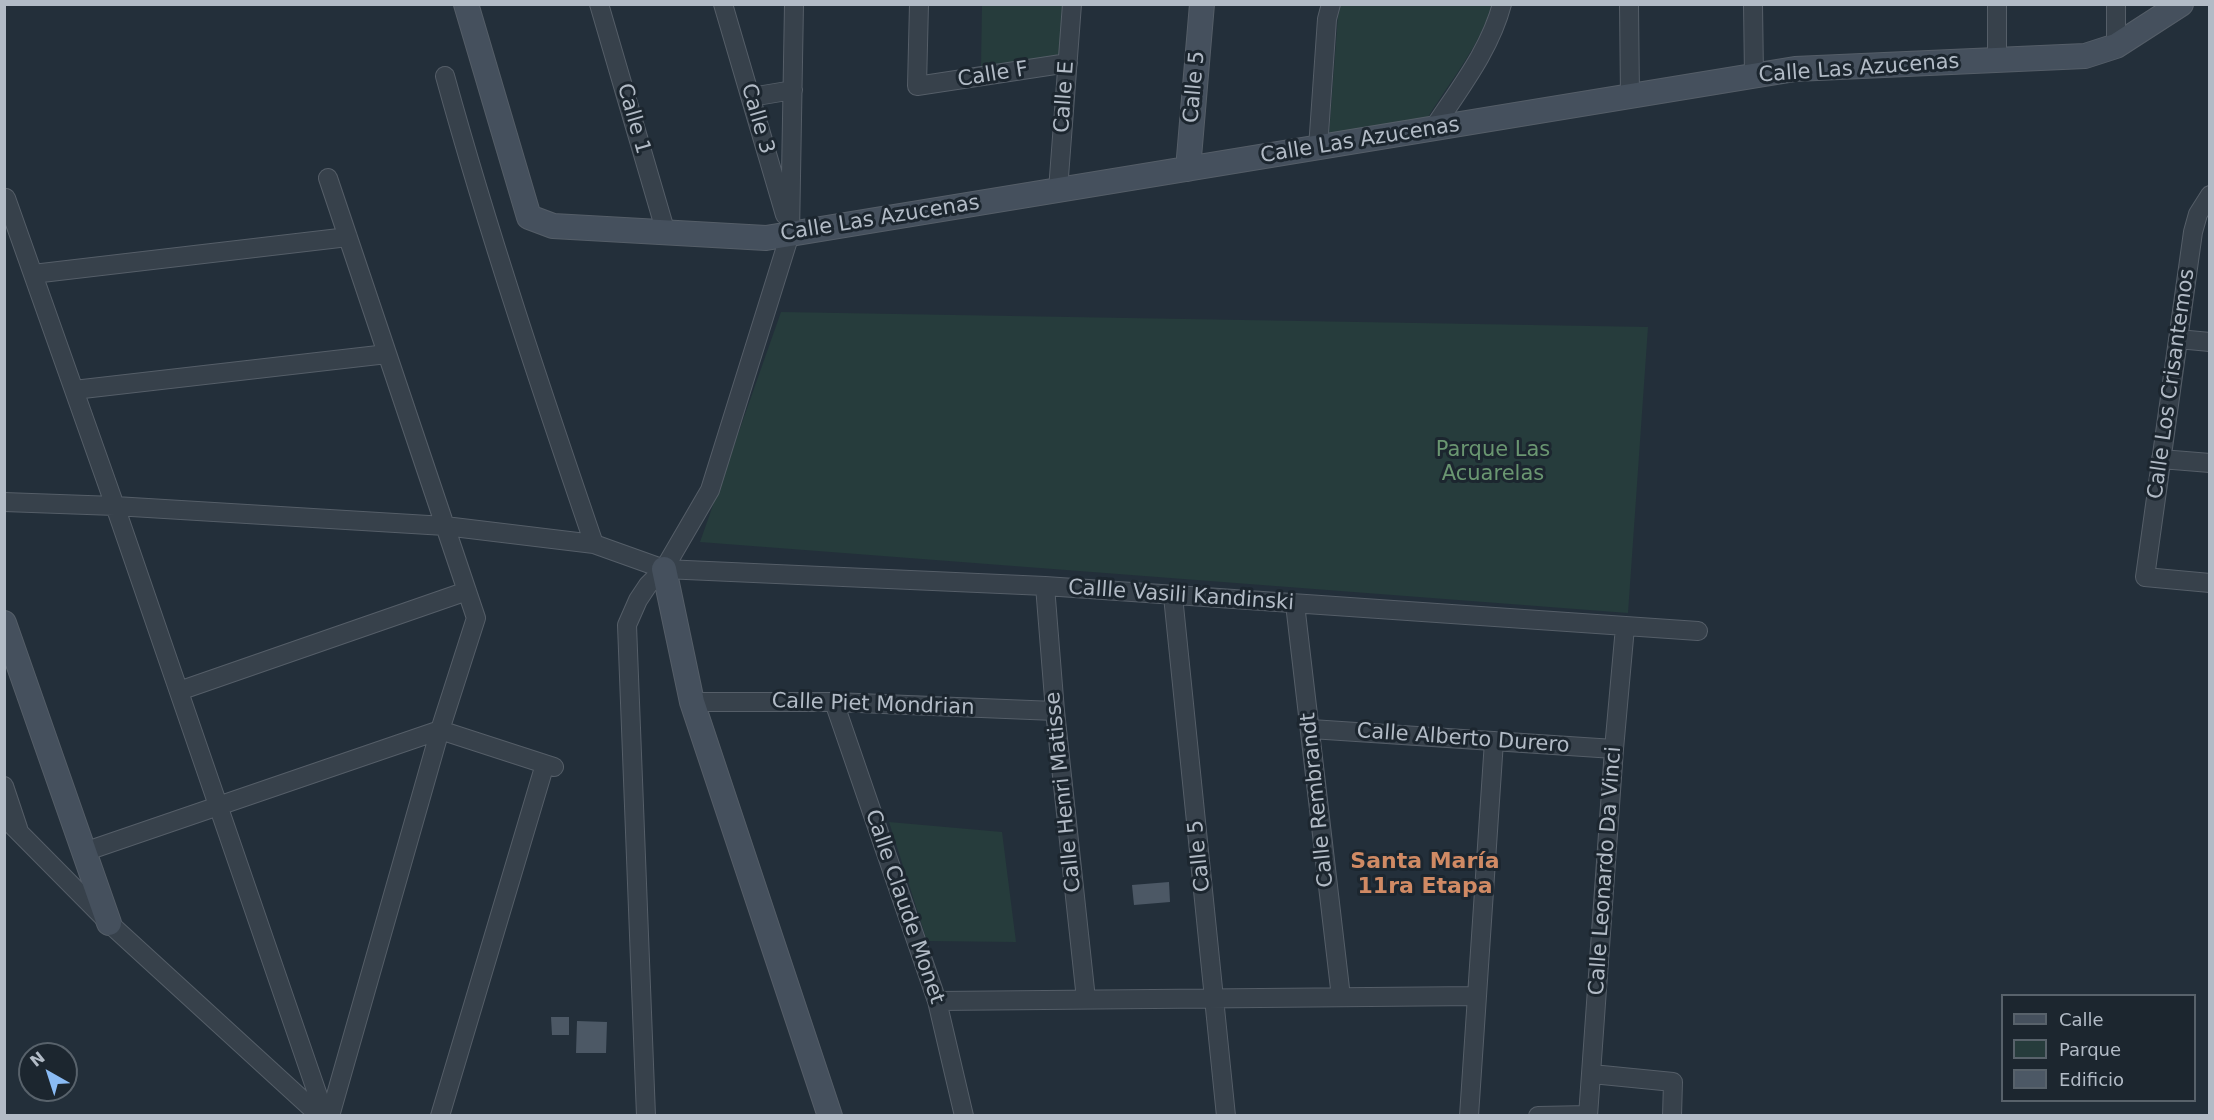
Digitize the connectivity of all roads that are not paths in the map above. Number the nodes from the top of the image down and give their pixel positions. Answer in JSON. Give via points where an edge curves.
{"nodes":[{"id":1,"x":466,"y":4,"type":"edge"},
{"id":2,"x":599,"y":4,"type":"edge"},
{"id":3,"x":723,"y":4,"type":"edge"},
{"id":4,"x":794,"y":4,"type":"edge"},
{"id":5,"x":919,"y":4,"type":"edge"},
{"id":6,"x":1072,"y":4,"type":"edge"},
{"id":7,"x":1202,"y":4,"type":"edge"},
{"id":8,"x":1331,"y":4,"type":"edge"},
{"id":9,"x":1502,"y":4,"type":"edge"},
{"id":10,"x":1629,"y":4,"type":"edge"},
{"id":11,"x":1753,"y":4,"type":"edge"},
{"id":12,"x":1996,"y":4,"type":"edge"},
{"id":13,"x":2116,"y":4,"type":"edge"},
{"id":14,"x":2181,"y":4,"type":"edge"},
{"id":15,"x":2116,"y":46,"type":"junction"},
{"id":16,"x":1997,"y":59,"type":"junction"},
{"id":17,"x":1068,"y":63,"type":"junction"},
{"id":18,"x":445,"y":76,"type":"dead end"},
{"id":19,"x":1754,"y":76,"type":"junction"},
{"id":20,"x":792,"y":90,"type":"junction"},
{"id":21,"x":1630,"y":96,"type":"junction"},
{"id":22,"x":751,"y":97,"type":"junction"},
{"id":23,"x":1433,"y":129,"type":"junction"},
{"id":24,"x":1318,"y":148,"type":"junction"},
{"id":25,"x":1188,"y":169,"type":"junction"},
{"id":26,"x":328,"y":178,"type":"dead end"},
{"id":27,"x":1058,"y":190,"type":"junction"},
{"id":28,"x":6,"y":198,"type":"edge"},
{"id":29,"x":2208,"y":199,"type":"edge"},
{"id":30,"x":666,"y":233,"type":"junction"},
{"id":31,"x":790,"y":234,"type":"junction"},
{"id":32,"x":348,"y":237,"type":"junction"},
{"id":33,"x":33,"y":274,"type":"junction"},
{"id":34,"x":2178,"y":339,"type":"junction"},
{"id":35,"x":2210,"y":342,"type":"edge"},
{"id":36,"x":387,"y":354,"type":"junction"},
{"id":37,"x":74,"y":390,"type":"junction"},
{"id":38,"x":2162,"y":459,"type":"junction"},
{"id":39,"x":2210,"y":463,"type":"edge"},
{"id":40,"x":4,"y":502,"type":"edge"},
{"id":41,"x":115,"y":506,"type":"junction"},
{"id":42,"x":445,"y":526,"type":"junction"},
{"id":43,"x":594,"y":544,"type":"junction"},
{"id":44,"x":664,"y":569,"type":"junction"},
{"id":45,"x":2210,"y":583,"type":"edge"},
{"id":46,"x":1045,"y":586,"type":"junction"},
{"id":47,"x":467,"y":591,"type":"junction"},
{"id":48,"x":1173,"y":596,"type":"junction"},
{"id":49,"x":1295,"y":604,"type":"junction"},
{"id":50,"x":4,"y":623,"type":"edge"},
{"id":51,"x":1626,"y":627,"type":"junction"},
{"id":52,"x":1698,"y":632,"type":"dead end"},
{"id":53,"x":180,"y":691,"type":"junction"},
{"id":54,"x":692,"y":702,"type":"junction"},
{"id":55,"x":834,"y":702,"type":"junction"},
{"id":56,"x":1054,"y":711,"type":"junction"},
{"id":57,"x":1311,"y":729,"type":"junction"},
{"id":58,"x":440,"y":730,"type":"junction"},
{"id":59,"x":1494,"y":741,"type":"junction"},
{"id":60,"x":1614,"y":749,"type":"junction"},
{"id":61,"x":4,"y":786,"type":"edge"},
{"id":62,"x":219,"y":806,"type":"junction"},
{"id":63,"x":4,"y":817,"type":"edge"},
{"id":64,"x":19,"y":830,"type":"junction"},
{"id":65,"x":84,"y":852,"type":"junction"},
{"id":66,"x":109,"y":923,"type":"junction"},
{"id":67,"x":1477,"y":996,"type":"junction"},
{"id":68,"x":1341,"y":997,"type":"junction"},
{"id":69,"x":1215,"y":998,"type":"junction"},
{"id":70,"x":1086,"y":999,"type":"junction"},
{"id":71,"x":937,"y":1001,"type":"junction"},
{"id":72,"x":1592,"y":1074,"type":"junction"},
{"id":73,"x":1588,"y":1115,"type":"edge"},
{"id":74,"x":320,"y":1116,"type":"edge"},
{"id":75,"x":326,"y":1116,"type":"edge"},
{"id":76,"x":330,"y":1116,"type":"edge"},
{"id":77,"x":440,"y":1116,"type":"edge"},
{"id":78,"x":646,"y":1116,"type":"edge"},
{"id":79,"x":830,"y":1116,"type":"edge"},
{"id":80,"x":964,"y":1116,"type":"edge"},
{"id":81,"x":1226,"y":1116,"type":"edge"},
{"id":82,"x":1469,"y":1116,"type":"edge"},
{"id":83,"x":1538,"y":1116,"type":"edge"},
{"id":84,"x":1672,"y":1116,"type":"edge"}],
"edges":[{"from":1,"to":30,"type":"street","name":"Calle Las Azucenas","via":[[529,217],[553,226]]},
{"from":2,"to":30,"type":"street","name":"Calle 1"},
{"from":3,"to":22,"type":"street","name":"Calle 3"},
{"from":4,"to":20,"type":"street"},
{"from":5,"to":17,"type":"street","name":"Calle F","via":[[917,86]]},
{"from":6,"to":17,"type":"street","name":"Calle E"},
{"from":7,"to":25,"type":"street","name":"Calle 5"},
{"from":8,"to":24,"type":"street"},
{"from":9,"to":23,"type":"street","via":[[1484,50]]},
{"from":10,"to":21,"type":"street"},
{"from":11,"to":19,"type":"street"},
{"from":12,"to":16,"type":"street"},
{"from":13,"to":15,"type":"street"},
{"from":14,"to":15,"type":"street","name":"Calle Las Azucenas"},
{"from":15,"to":16,"type":"street","name":"Calle Las Azucenas","via":[[2085,56]]},
{"from":16,"to":19,"type":"street","name":"Calle Las Azucenas","via":[[1795,69]]},
{"from":17,"to":27,"type":"street","name":"Calle E"},
{"from":18,"to":43,"type":"street","via":[[523,338]]},
{"from":19,"to":21,"type":"street","name":"Calle Las Azucenas"},
{"from":20,"to":22,"type":"street"},
{"from":20,"to":31,"type":"street"},
{"from":21,"to":23,"type":"street","name":"Calle Las Azucenas"},
{"from":22,"to":31,"type":"street","name":"Calle 3"},
{"from":23,"to":24,"type":"street","name":"Calle Las Azucenas"},
{"from":24,"to":25,"type":"street","name":"Calle Las Azucenas"},
{"from":25,"to":27,"type":"street","name":"Calle Las Azucenas"},
{"from":26,"to":32,"type":"street"},
{"from":27,"to":31,"type":"street","name":"Calle Las Azucenas"},
{"from":28,"to":33,"type":"street"},
{"from":29,"to":34,"type":"street","name":"Calle Los Crisantemos","via":[[2193,232]]},
{"from":30,"to":31,"type":"street","name":"Calle Las Azucenas","via":[[765,238]]},
{"from":31,"to":44,"type":"street","via":[[710,490]]},
{"from":32,"to":33,"type":"street"},
{"from":32,"to":36,"type":"street"},
{"from":33,"to":37,"type":"street"},
{"from":34,"to":35,"type":"street"},
{"from":34,"to":38,"type":"street","name":"Calle Los Crisantemos"},
{"from":36,"to":37,"type":"street"},
{"from":36,"to":42,"type":"street"},
{"from":37,"to":41,"type":"street"},
{"from":38,"to":39,"type":"street"},
{"from":38,"to":45,"type":"street","name":"Calle Los Crisantemos","via":[[2145,577]]},
{"from":40,"to":41,"type":"street","name":"Callle Vasili Kandinski"},
{"from":41,"to":42,"type":"street","name":"Callle Vasili Kandinski"},
{"from":41,"to":53,"type":"street"},
{"from":42,"to":43,"type":"street","name":"Callle Vasili Kandinski"},
{"from":42,"to":47,"type":"street"},
{"from":43,"to":44,"type":"street","name":"Callle Vasili Kandinski"},
{"from":44,"to":46,"type":"street","name":"Callle Vasili Kandinski"},
{"from":44,"to":54,"type":"street"},
{"from":44,"to":78,"type":"street","via":[[638,600],[627,625]]},
{"from":46,"to":48,"type":"street","name":"Callle Vasili Kandinski"},
{"from":46,"to":56,"type":"street","name":"Calle Henri Matisse"},
{"from":47,"to":53,"type":"street"},
{"from":47,"to":58,"type":"street","via":[[476,618]]},
{"from":48,"to":49,"type":"street","name":"Callle Vasili Kandinski"},
{"from":48,"to":69,"type":"street","name":"Calle 5"},
{"from":49,"to":51,"type":"street","name":"Callle Vasili Kandinski"},
{"from":49,"to":57,"type":"street","name":"Calle Rembrandt"},
{"from":50,"to":65,"type":"street"},
{"from":51,"to":52,"type":"street","name":"Callle Vasili Kandinski"},
{"from":51,"to":60,"type":"street","name":"Calle Leonardo Da Vinci"},
{"from":53,"to":62,"type":"street"},
{"from":54,"to":55,"type":"street","name":"Calle Piet Mondrian"},
{"from":54,"to":79,"type":"street"},
{"from":55,"to":56,"type":"street","name":"Calle Piet Mondrian"},
{"from":55,"to":71,"type":"street","name":"Calle Claude Monet"},
{"from":56,"to":70,"type":"street","name":"Calle Henri Matisse"},
{"from":57,"to":59,"type":"street","name":"Calle Alberto Durero"},
{"from":57,"to":68,"type":"street","name":"Calle Rembrandt"},
{"from":58,"to":62,"type":"street"},
{"from":58,"to":76,"type":"street"},
{"from":58,"to":77,"type":"street","via":[[549,765]]},
{"from":59,"to":60,"type":"street","name":"Calle Alberto Durero"},
{"from":59,"to":67,"type":"street"},
{"from":60,"to":72,"type":"street","name":"Calle Leonardo Da Vinci"},
{"from":61,"to":64,"type":"street"},
{"from":62,"to":65,"type":"street"},
{"from":62,"to":75,"type":"street"},
{"from":63,"to":64,"type":"street"},
{"from":64,"to":66,"type":"street"},
{"from":65,"to":66,"type":"street"},
{"from":66,"to":74,"type":"street"},
{"from":67,"to":68,"type":"street"},
{"from":67,"to":82,"type":"street"},
{"from":68,"to":69,"type":"street"},
{"from":69,"to":70,"type":"street"},
{"from":69,"to":81,"type":"street","name":"Calle 5"},
{"from":70,"to":71,"type":"street"},
{"from":71,"to":80,"type":"street","name":"Calle Claude Monet"},
{"from":72,"to":73,"type":"street","name":"Calle Leonardo Da Vinci"},
{"from":72,"to":84,"type":"street","via":[[1673,1082]]},
{"from":73,"to":83,"type":"street"}]}
